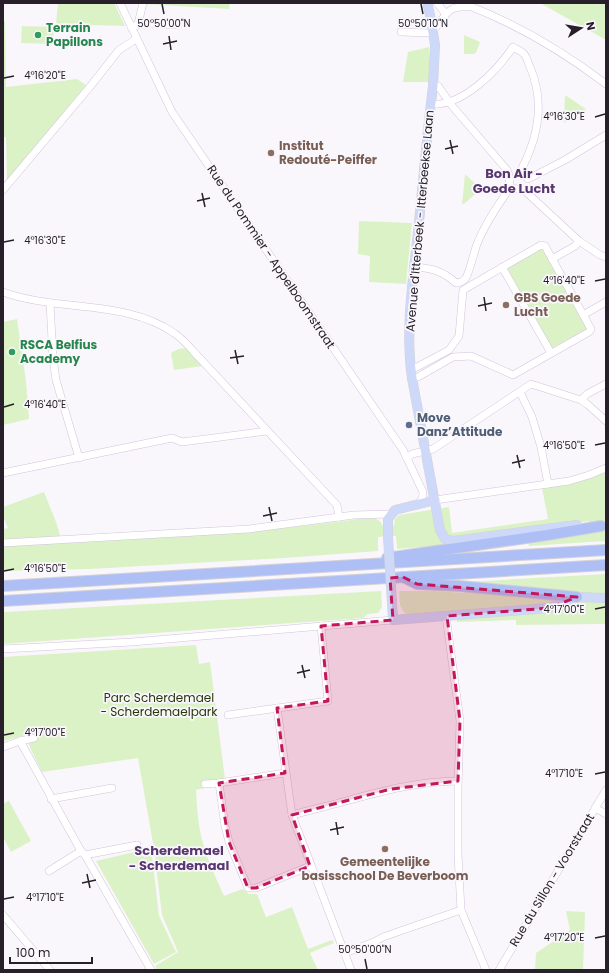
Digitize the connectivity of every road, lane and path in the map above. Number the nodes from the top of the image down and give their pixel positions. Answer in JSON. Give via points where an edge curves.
{"nodes":[{"id":1,"x":120,"y":3,"type":"edge"},
{"id":2,"x":142,"y":3,"type":"edge"},
{"id":3,"x":437,"y":3,"type":"edge"},
{"id":4,"x":428,"y":4,"type":"edge"},
{"id":5,"x":445,"y":13,"type":"junction"},
{"id":6,"x":174,"y":25,"type":"dead end"},
{"id":7,"x":135,"y":26,"type":"junction"},
{"id":8,"x":400,"y":32,"type":"dead end"},
{"id":9,"x":431,"y":32,"type":"junction"},
{"id":10,"x":136,"y":39,"type":"junction"},
{"id":11,"x":606,"y":84,"type":"edge"},
{"id":12,"x":434,"y":86,"type":"junction"},
{"id":13,"x":450,"y":101,"type":"junction"},
{"id":14,"x":431,"y":104,"type":"junction"},
{"id":15,"x":606,"y":135,"type":"edge"},
{"id":16,"x":510,"y":189,"type":"junction"},
{"id":17,"x":3,"y":190,"type":"edge"},
{"id":18,"x":580,"y":240,"type":"junction"},
{"id":19,"x":606,"y":257,"type":"edge"},
{"id":20,"x":552,"y":259,"type":"junction"},
{"id":21,"x":414,"y":266,"type":"junction"},
{"id":22,"x":502,"y":268,"type":"junction"},
{"id":23,"x":3,"y":292,"type":"edge"},
{"id":24,"x":606,"y":302,"type":"edge"},
{"id":25,"x":50,"y":303,"type":"junction"},
{"id":26,"x":583,"y":315,"type":"junction"},
{"id":27,"x":551,"y":353,"type":"junction"},
{"id":28,"x":411,"y":368,"type":"junction"},
{"id":29,"x":412,"y":378,"type":"junction"},
{"id":30,"x":606,"y":384,"type":"edge"},
{"id":31,"x":520,"y":392,"type":"junction"},
{"id":32,"x":581,"y":400,"type":"junction"},
{"id":33,"x":606,"y":421,"type":"edge"},
{"id":34,"x":267,"y":430,"type":"junction"},
{"id":35,"x":426,"y":451,"type":"junction"},
{"id":36,"x":79,"y":458,"type":"junction"},
{"id":37,"x":407,"y":458,"type":"junction"},
{"id":38,"x":606,"y":468,"type":"edge"},
{"id":39,"x":3,"y":473,"type":"edge"},
{"id":40,"x":548,"y":484,"type":"junction"},
{"id":41,"x":435,"y":500,"type":"junction"},
{"id":42,"x":415,"y":506,"type":"junction"},
{"id":43,"x":391,"y":514,"type":"junction"},
{"id":44,"x":339,"y":517,"type":"junction"},
{"id":45,"x":603,"y":525,"type":"edge"},
{"id":46,"x":3,"y":543,"type":"edge"},
{"id":47,"x":606,"y":550,"type":"edge"},
{"id":48,"x":350,"y":565,"type":"junction"},
{"id":49,"x":606,"y":565,"type":"edge"},
{"id":50,"x":404,"y":577,"type":"junction"},
{"id":51,"x":3,"y":586,"type":"edge"},
{"id":52,"x":576,"y":597,"type":"junction"},
{"id":53,"x":606,"y":598,"type":"edge"},
{"id":54,"x":3,"y":600,"type":"edge"},
{"id":55,"x":446,"y":616,"type":"junction"},
{"id":56,"x":393,"y":620,"type":"junction"},
{"id":57,"x":321,"y":626,"type":"junction"},
{"id":58,"x":3,"y":649,"type":"edge"},
{"id":59,"x":277,"y":708,"type":"junction"},
{"id":60,"x":228,"y":715,"type":"dead end"},
{"id":61,"x":34,"y":738,"type":"dead end"},
{"id":62,"x":20,"y":741,"type":"junction"},
{"id":63,"x":3,"y":747,"type":"edge"},
{"id":64,"x":285,"y":773,"type":"junction"},
{"id":65,"x":458,"y":781,"type":"junction"},
{"id":66,"x":219,"y":782,"type":"junction"},
{"id":67,"x":205,"y":784,"type":"dead end"},
{"id":68,"x":112,"y":788,"type":"dead end"},
{"id":69,"x":606,"y":790,"type":"edge"},
{"id":70,"x":51,"y":799,"type":"junction"},
{"id":71,"x":595,"y":808,"type":"junction"},
{"id":72,"x":606,"y":814,"type":"edge"},
{"id":73,"x":292,"y":815,"type":"junction"},
{"id":74,"x":137,"y":845,"type":"dead end"},
{"id":75,"x":83,"y":853,"type":"junction"},
{"id":76,"x":310,"y":866,"type":"junction"},
{"id":77,"x":49,"y":871,"type":"dead end"},
{"id":78,"x":461,"y":910,"type":"junction"},
{"id":79,"x":3,"y":915,"type":"edge"},
{"id":80,"x":345,"y":953,"type":"junction"},
{"id":81,"x":49,"y":970,"type":"edge"},
{"id":82,"x":151,"y":970,"type":"edge"},
{"id":83,"x":351,"y":970,"type":"edge"},
{"id":84,"x":486,"y":970,"type":"edge"},
{"id":85,"x":499,"y":970,"type":"edge"}],
"edges":[{"from":1,"to":7,"type":"street","name":"Rue du Pommier - Appelboomstraat"},
{"from":2,"to":7,"type":"street"},
{"from":3,"to":5,"type":"street"},
{"from":4,"to":9,"type":"main road","name":"Avenue d'Itterbeek - Itterbeekse Laan"},
{"from":5,"to":9,"type":"street"},
{"from":5,"to":11,"type":"street","via":[[464,6],[483,11],[545,43]]},
{"from":6,"to":7,"type":"street"},
{"from":7,"to":10,"type":"street","name":"Rue du Pommier - Appelboomstraat"},
{"from":8,"to":9,"type":"street"},
{"from":9,"to":12,"type":"main road","name":"Avenue d'Itterbeek - Itterbeekse Laan"},
{"from":10,"to":17,"type":"street","via":[[119,50]]},
{"from":10,"to":37,"type":"street","name":"Rue du Pommier - Appelboomstraat","via":[[172,112]]},
{"from":12,"to":13,"type":"street","via":[[438,86]]},
{"from":12,"to":14,"type":"main road","name":"Avenue d'Itterbeek - Itterbeekse Laan"},
{"from":13,"to":14,"type":"street"},
{"from":13,"to":15,"type":"street","via":[[480,84],[513,47],[524,54],[536,89],[537,127],[533,145],[521,172],[528,179],[577,154]]},
{"from":13,"to":16,"type":"street","via":[[507,170]]},
{"from":14,"to":21,"type":"main road","name":"Avenue d'Itterbeek - Itterbeekse Laan"},
{"from":16,"to":18,"type":"street","via":[[526,191]]},
{"from":16,"to":21,"type":"street","via":[[484,228],[465,279],[456,283],[435,269]]},
{"from":18,"to":19,"type":"street"},
{"from":18,"to":20,"type":"street","via":[[575,246]]},
{"from":20,"to":22,"type":"street","via":[[541,245]]},
{"from":20,"to":26,"type":"street"},
{"from":21,"to":28,"type":"main road","name":"Avenue d'Itterbeek - Itterbeekse Laan","via":[[410,326]]},
{"from":22,"to":27,"type":"street"},
{"from":22,"to":28,"type":"street","via":[[463,290],[459,336],[449,350]]},
{"from":23,"to":25,"type":"street"},
{"from":24,"to":26,"type":"street"},
{"from":25,"to":34,"type":"street","via":[[110,309],[148,319],[175,333]]},
{"from":25,"to":36,"type":"street","via":[[56,380]]},
{"from":26,"to":27,"type":"street","via":[[591,331]]},
{"from":27,"to":29,"type":"street","via":[[513,375],[471,356],[453,357]]},
{"from":28,"to":29,"type":"main road","name":"Avenue d'Itterbeek - Itterbeekse Laan"},
{"from":29,"to":35,"type":"main road","name":"Avenue d'Itterbeek - Itterbeekse Laan"},
{"from":30,"to":32,"type":"street"},
{"from":31,"to":32,"type":"street","via":[[533,384]]},
{"from":31,"to":35,"type":"street","via":[[433,449]]},
{"from":31,"to":40,"type":"street","via":[[532,417]]},
{"from":32,"to":33,"type":"street"},
{"from":34,"to":36,"type":"street","via":[[182,442],[172,438]]},
{"from":34,"to":44,"type":"street","via":[[337,505]]},
{"from":35,"to":37,"type":"street","via":[[412,454]]},
{"from":35,"to":41,"type":"main road","name":"Avenue d'Itterbeek - Itterbeekse Laan"},
{"from":36,"to":39,"type":"street"},
{"from":37,"to":42,"type":"street","name":"Rue du Pommier - Appelboomstraat","via":[[423,492],[421,501]]},
{"from":38,"to":40,"type":"street","via":[[569,481]]},
{"from":40,"to":41,"type":"street"},
{"from":41,"to":42,"type":"main road"},
{"from":41,"to":45,"type":"main road","name":"Avenue d'Itterbeek - Itterbeekse Laan","via":[[441,533],[445,539],[453,542],[582,525]]},
{"from":42,"to":43,"type":"main road","via":[[400,508]]},
{"from":43,"to":44,"type":"street"},
{"from":43,"to":56,"type":"main road","bridge":true,"via":[[387,527]]},
{"from":44,"to":46,"type":"street","via":[[249,529]]},
{"from":45,"to":48,"type":"highway"},
{"from":47,"to":48,"type":"highway"},
{"from":48,"to":51,"type":"highway"},
{"from":49,"to":50,"type":"highway"},
{"from":50,"to":52,"type":"highway","via":[[417,584]]},
{"from":50,"to":54,"type":"highway"},
{"from":52,"to":53,"type":"main road"},
{"from":52,"to":55,"type":"main road","via":[[549,608]]},
{"from":55,"to":56,"type":"main road"},
{"from":55,"to":65,"type":"street","via":[[460,721]]},
{"from":56,"to":57,"type":"street"},
{"from":57,"to":58,"type":"street","via":[[132,642]]},
{"from":57,"to":59,"type":"street","via":[[328,701]]},
{"from":59,"to":60,"type":"street"},
{"from":59,"to":64,"type":"street"},
{"from":61,"to":62,"type":"street"},
{"from":62,"to":63,"type":"street"},
{"from":62,"to":70,"type":"street"},
{"from":64,"to":66,"type":"street"},
{"from":64,"to":73,"type":"street"},
{"from":65,"to":73,"type":"street","via":[[391,789]]},
{"from":65,"to":78,"type":"street"},
{"from":66,"to":67,"type":"street"},
{"from":66,"to":76,"type":"street","via":[[229,842],[248,888],[256,888]]},
{"from":68,"to":70,"type":"street"},
{"from":69,"to":71,"type":"street","name":"Rue du Sillon - Voorstraat"},
{"from":70,"to":75,"type":"street"},
{"from":71,"to":72,"type":"street"},
{"from":71,"to":85,"type":"street","name":"Rue du Sillon - Voorstraat"},
{"from":73,"to":76,"type":"street"},
{"from":74,"to":75,"type":"street"},
{"from":75,"to":77,"type":"street"},
{"from":75,"to":82,"type":"street"},
{"from":76,"to":80,"type":"street"},
{"from":78,"to":80,"type":"street"},
{"from":78,"to":84,"type":"street"},
{"from":79,"to":81,"type":"street"},
{"from":80,"to":83,"type":"street"}]}
